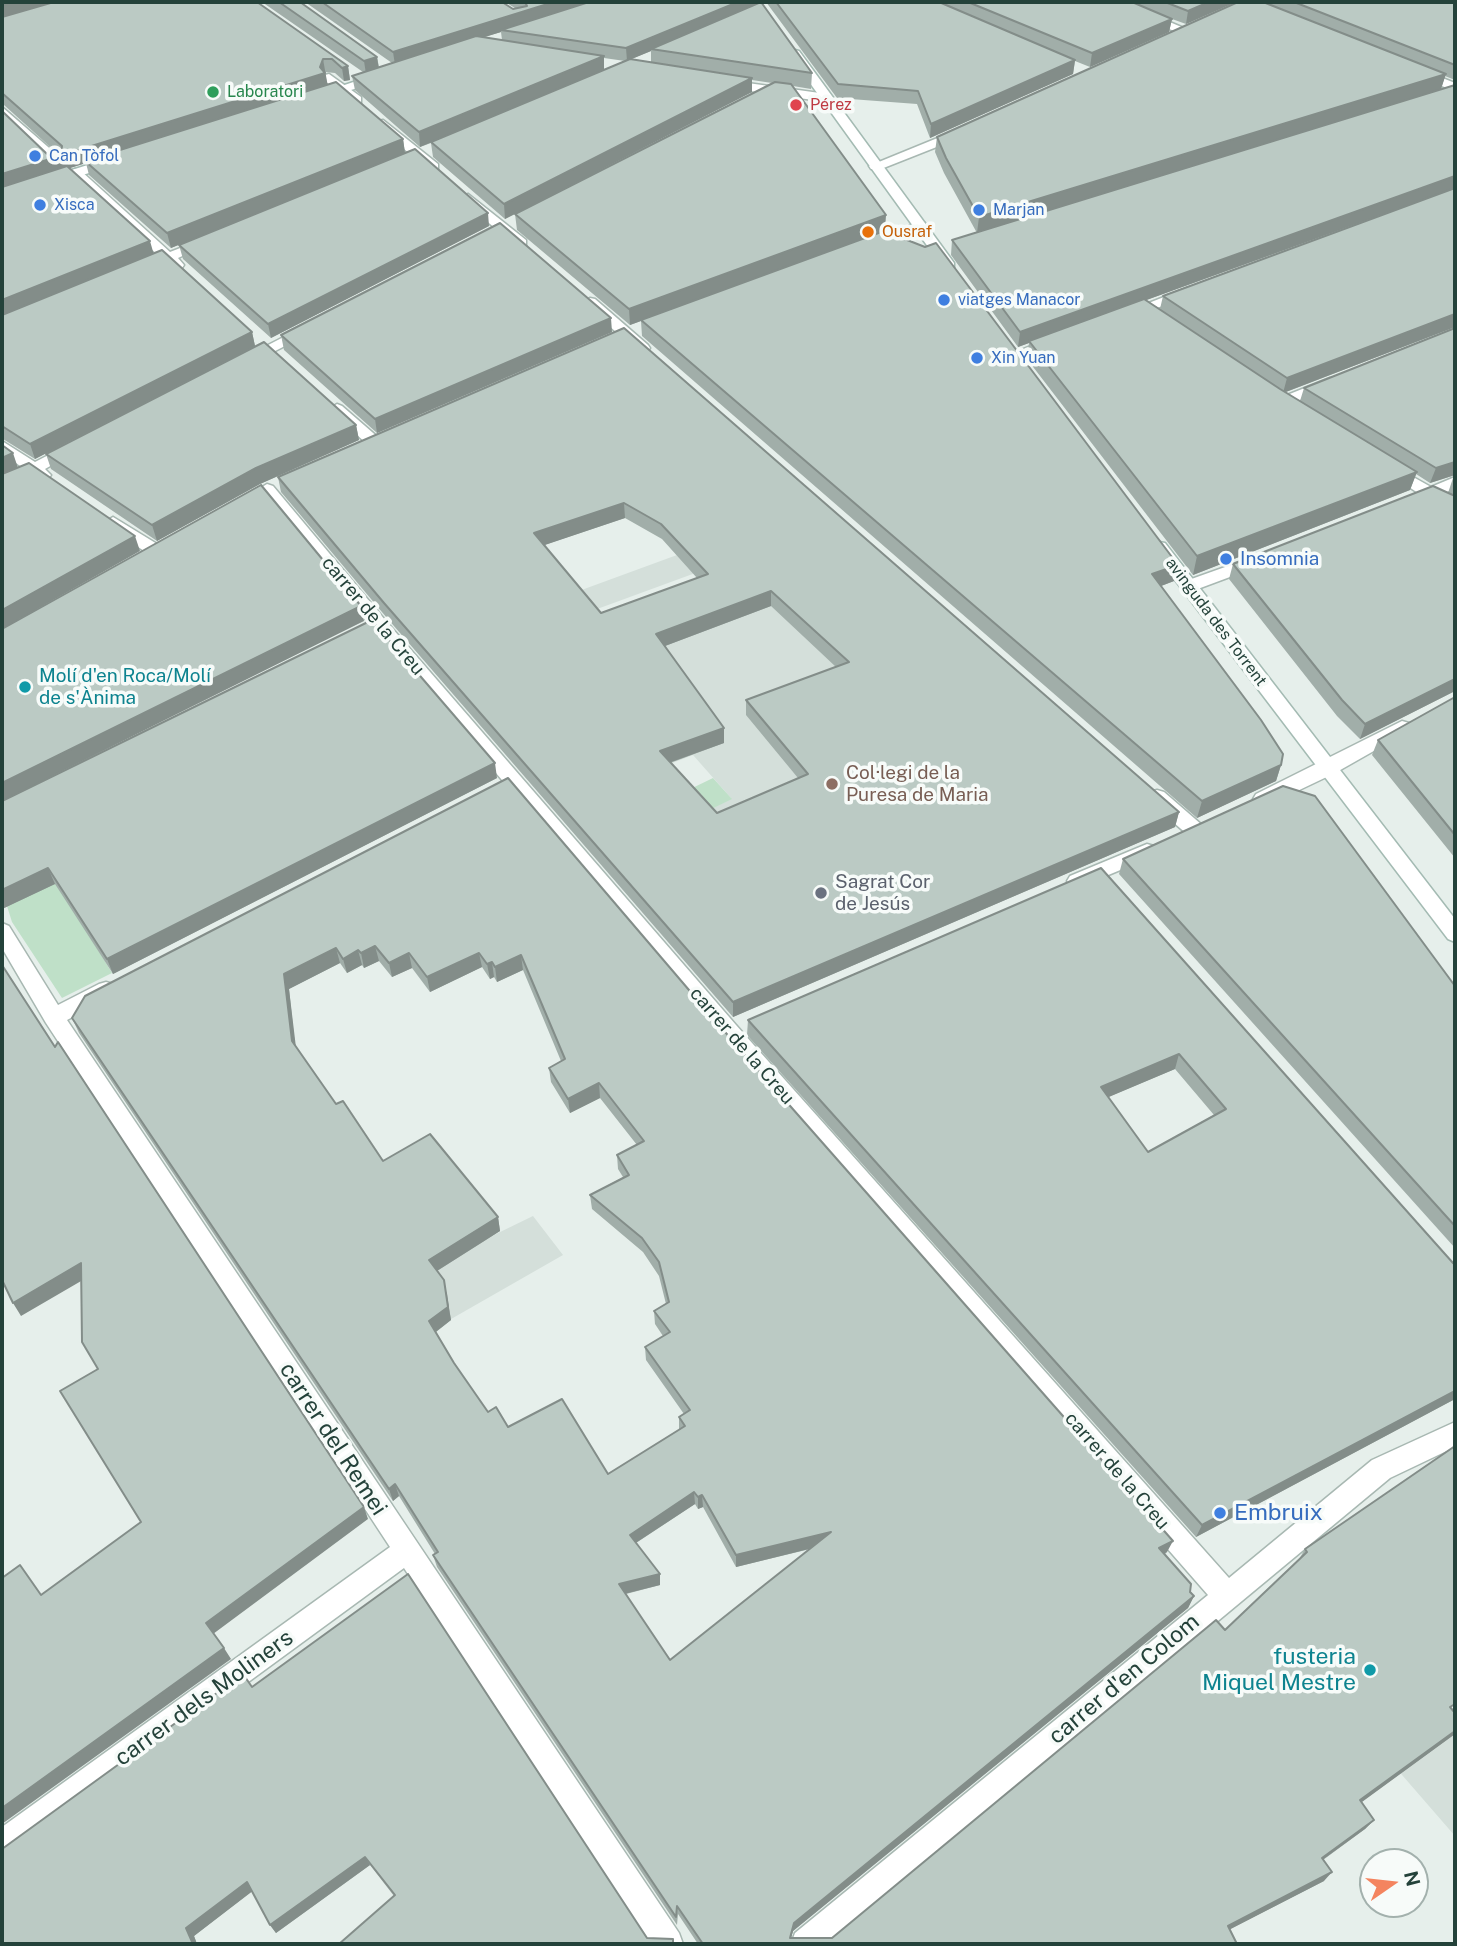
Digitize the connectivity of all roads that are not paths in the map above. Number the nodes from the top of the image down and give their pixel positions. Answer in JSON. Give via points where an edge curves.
{"nodes":[{"id":1,"x":1112,"y":2,"type":"edge"},
{"id":2,"x":1185,"y":31,"type":"edge"},
{"id":3,"x":788,"y":44,"type":"edge"},
{"id":4,"x":380,"y":62,"type":"edge"},
{"id":5,"x":1406,"y":68,"type":"edge"},
{"id":6,"x":365,"y":81,"type":"junction"},
{"id":7,"x":706,"y":81,"type":"edge"},
{"id":8,"x":343,"y":88,"type":"junction"},
{"id":9,"x":772,"y":90,"type":"junction"},
{"id":10,"x":1451,"y":91,"type":"edge"},
{"id":11,"x":828,"y":98,"type":"junction"},
{"id":12,"x":305,"y":100,"type":"edge"},
{"id":13,"x":748,"y":103,"type":"edge"},
{"id":14,"x":2,"y":111,"type":"edge"},
{"id":15,"x":970,"y":129,"type":"edge"},
{"id":16,"x":126,"y":157,"type":"edge"},
{"id":17,"x":63,"y":165,"type":"junction"},
{"id":18,"x":876,"y":166,"type":"junction"},
{"id":19,"x":2,"y":196,"type":"edge"},
{"id":20,"x":920,"y":226,"type":"junction"},
{"id":21,"x":219,"y":237,"type":"edge"},
{"id":22,"x":856,"y":249,"type":"edge"},
{"id":23,"x":534,"y":254,"type":"edge"},
{"id":24,"x":169,"y":258,"type":"junction"},
{"id":25,"x":130,"y":273,"type":"edge"},
{"id":26,"x":189,"y":276,"type":"edge"},
{"id":27,"x":961,"y":283,"type":"edge"},
{"id":28,"x":1207,"y":285,"type":"edge"},
{"id":29,"x":575,"y":290,"type":"edge"},
{"id":30,"x":1142,"y":308,"type":"junction"},
{"id":31,"x":1116,"y":318,"type":"edge"},
{"id":32,"x":319,"y":323,"type":"edge"},
{"id":33,"x":1163,"y":323,"type":"edge"},
{"id":34,"x":1065,"y":337,"type":"edge"},
{"id":35,"x":1014,"y":356,"type":"edge"},
{"id":36,"x":659,"y":362,"type":"edge"},
{"id":37,"x":232,"y":367,"type":"edge"},
{"id":38,"x":1344,"y":377,"type":"edge"},
{"id":39,"x":326,"y":399,"type":"edge"},
{"id":40,"x":1304,"y":416,"type":"edge"},
{"id":41,"x":374,"y":442,"type":"edge"},
{"id":42,"x":83,"y":443,"type":"edge"},
{"id":43,"x":2,"y":446,"type":"edge"},
{"id":44,"x":1373,"y":458,"type":"edge"},
{"id":45,"x":34,"y":468,"type":"junction"},
{"id":46,"x":1455,"y":482,"type":"edge"},
{"id":47,"x":56,"y":483,"type":"edge"},
{"id":48,"x":2,"y":485,"type":"edge"},
{"id":49,"x":267,"y":490,"type":"edge"},
{"id":50,"x":1430,"y":494,"type":"junction"},
{"id":51,"x":1405,"y":504,"type":"edge"},
{"id":52,"x":1455,"y":508,"type":"edge"},
{"id":53,"x":100,"y":513,"type":"edge"},
{"id":54,"x":1147,"y":531,"type":"edge"},
{"id":55,"x":155,"y":551,"type":"edge"},
{"id":56,"x":1278,"y":552,"type":"edge"},
{"id":57,"x":1189,"y":586,"type":"junction"},
{"id":58,"x":1421,"y":717,"type":"edge"},
{"id":59,"x":1328,"y":768,"type":"junction"},
{"id":60,"x":1142,"y":785,"type":"edge"},
{"id":61,"x":1243,"y":808,"type":"edge"},
{"id":62,"x":1102,"y":871,"type":"junction"},
{"id":63,"x":1121,"y":891,"type":"edge"},
{"id":64,"x":1052,"y":892,"type":"edge"},
{"id":65,"x":2,"y":931,"type":"edge"},
{"id":66,"x":1455,"y":934,"type":"edge"},
{"id":67,"x":128,"y":979,"type":"edge"},
{"id":68,"x":54,"y":1017,"type":"junction"},
{"id":69,"x":753,"y":1020,"type":"edge"},
{"id":70,"x":728,"y":1031,"type":"junction"},
{"id":71,"x":1455,"y":1434,"type":"edge"},
{"id":72,"x":406,"y":1550,"type":"junction"},
{"id":73,"x":1226,"y":1595,"type":"junction"},
{"id":74,"x":2,"y":1845,"type":"edge"},
{"id":75,"x":668,"y":1944,"type":"edge"},
{"id":76,"x":806,"y":1944,"type":"edge"}],
"edges":[{"from":1,"to":2,"type":"street"},
{"from":3,"to":11,"type":"street"},
{"from":4,"to":6,"type":"street","via":[[394,72]]},
{"from":5,"to":10,"type":"street"},
{"from":6,"to":8,"type":"street"},
{"from":6,"to":8,"type":"street","via":[[351,71],[322,80]]},
{"from":7,"to":9,"type":"street"},
{"from":8,"to":12,"type":"street"},
{"from":8,"to":23,"type":"street"},
{"from":9,"to":11,"type":"street"},
{"from":9,"to":13,"type":"street"},
{"from":11,"to":18,"type":"street"},
{"from":14,"to":17,"type":"street"},
{"from":15,"to":18,"type":"street"},
{"from":16,"to":17,"type":"street"},
{"from":17,"to":19,"type":"street"},
{"from":17,"to":24,"type":"street"},
{"from":18,"to":20,"type":"street"},
{"from":20,"to":22,"type":"street"},
{"from":20,"to":27,"type":"street","via":[[945,249]]},
{"from":21,"to":24,"type":"street"},
{"from":24,"to":25,"type":"street"},
{"from":24,"to":26,"type":"street"},
{"from":28,"to":30,"type":"street"},
{"from":29,"to":36,"type":"street"},
{"from":30,"to":31,"type":"street"},
{"from":30,"to":33,"type":"street"},
{"from":32,"to":37,"type":"street"},
{"from":34,"to":35,"type":"street"},
{"from":38,"to":40,"type":"street","via":[[1276,398]]},
{"from":39,"to":41,"type":"street"},
{"from":42,"to":45,"type":"street"},
{"from":43,"to":45,"type":"street"},
{"from":44,"to":50,"type":"street"},
{"from":45,"to":47,"type":"street"},
{"from":45,"to":48,"type":"street"},
{"from":46,"to":50,"type":"street"},
{"from":49,"to":70,"type":"street","name":"carrer de la Creu","via":[[373,627]]},
{"from":50,"to":51,"type":"street"},
{"from":50,"to":52,"type":"street"},
{"from":53,"to":55,"type":"street"},
{"from":54,"to":57,"type":"street","name":"avinguda des Torrent"},
{"from":56,"to":57,"type":"street"},
{"from":57,"to":59,"type":"street","name":"avinguda des Torrent"},
{"from":58,"to":59,"type":"street"},
{"from":59,"to":61,"type":"street"},
{"from":59,"to":66,"type":"street","name":"avinguda des Torrent"},
{"from":60,"to":62,"type":"street","via":[[1201,828]]},
{"from":62,"to":63,"type":"street"},
{"from":62,"to":64,"type":"street"},
{"from":65,"to":68,"type":"street","name":"carrer del Remei"},
{"from":67,"to":68,"type":"street"},
{"from":68,"to":72,"type":"street","name":"carrer del Remei"},
{"from":69,"to":70,"type":"street"},
{"from":70,"to":73,"type":"street","name":"carrer de la Creu"},
{"from":71,"to":73,"type":"street","name":"carrer d'en Colom","via":[[1381,1469]]},
{"from":72,"to":74,"type":"street","name":"carrer dels Moliners"},
{"from":72,"to":75,"type":"street","name":"carrer del Remei"},
{"from":73,"to":76,"type":"street","name":"carrer d'en Colom"}]}
